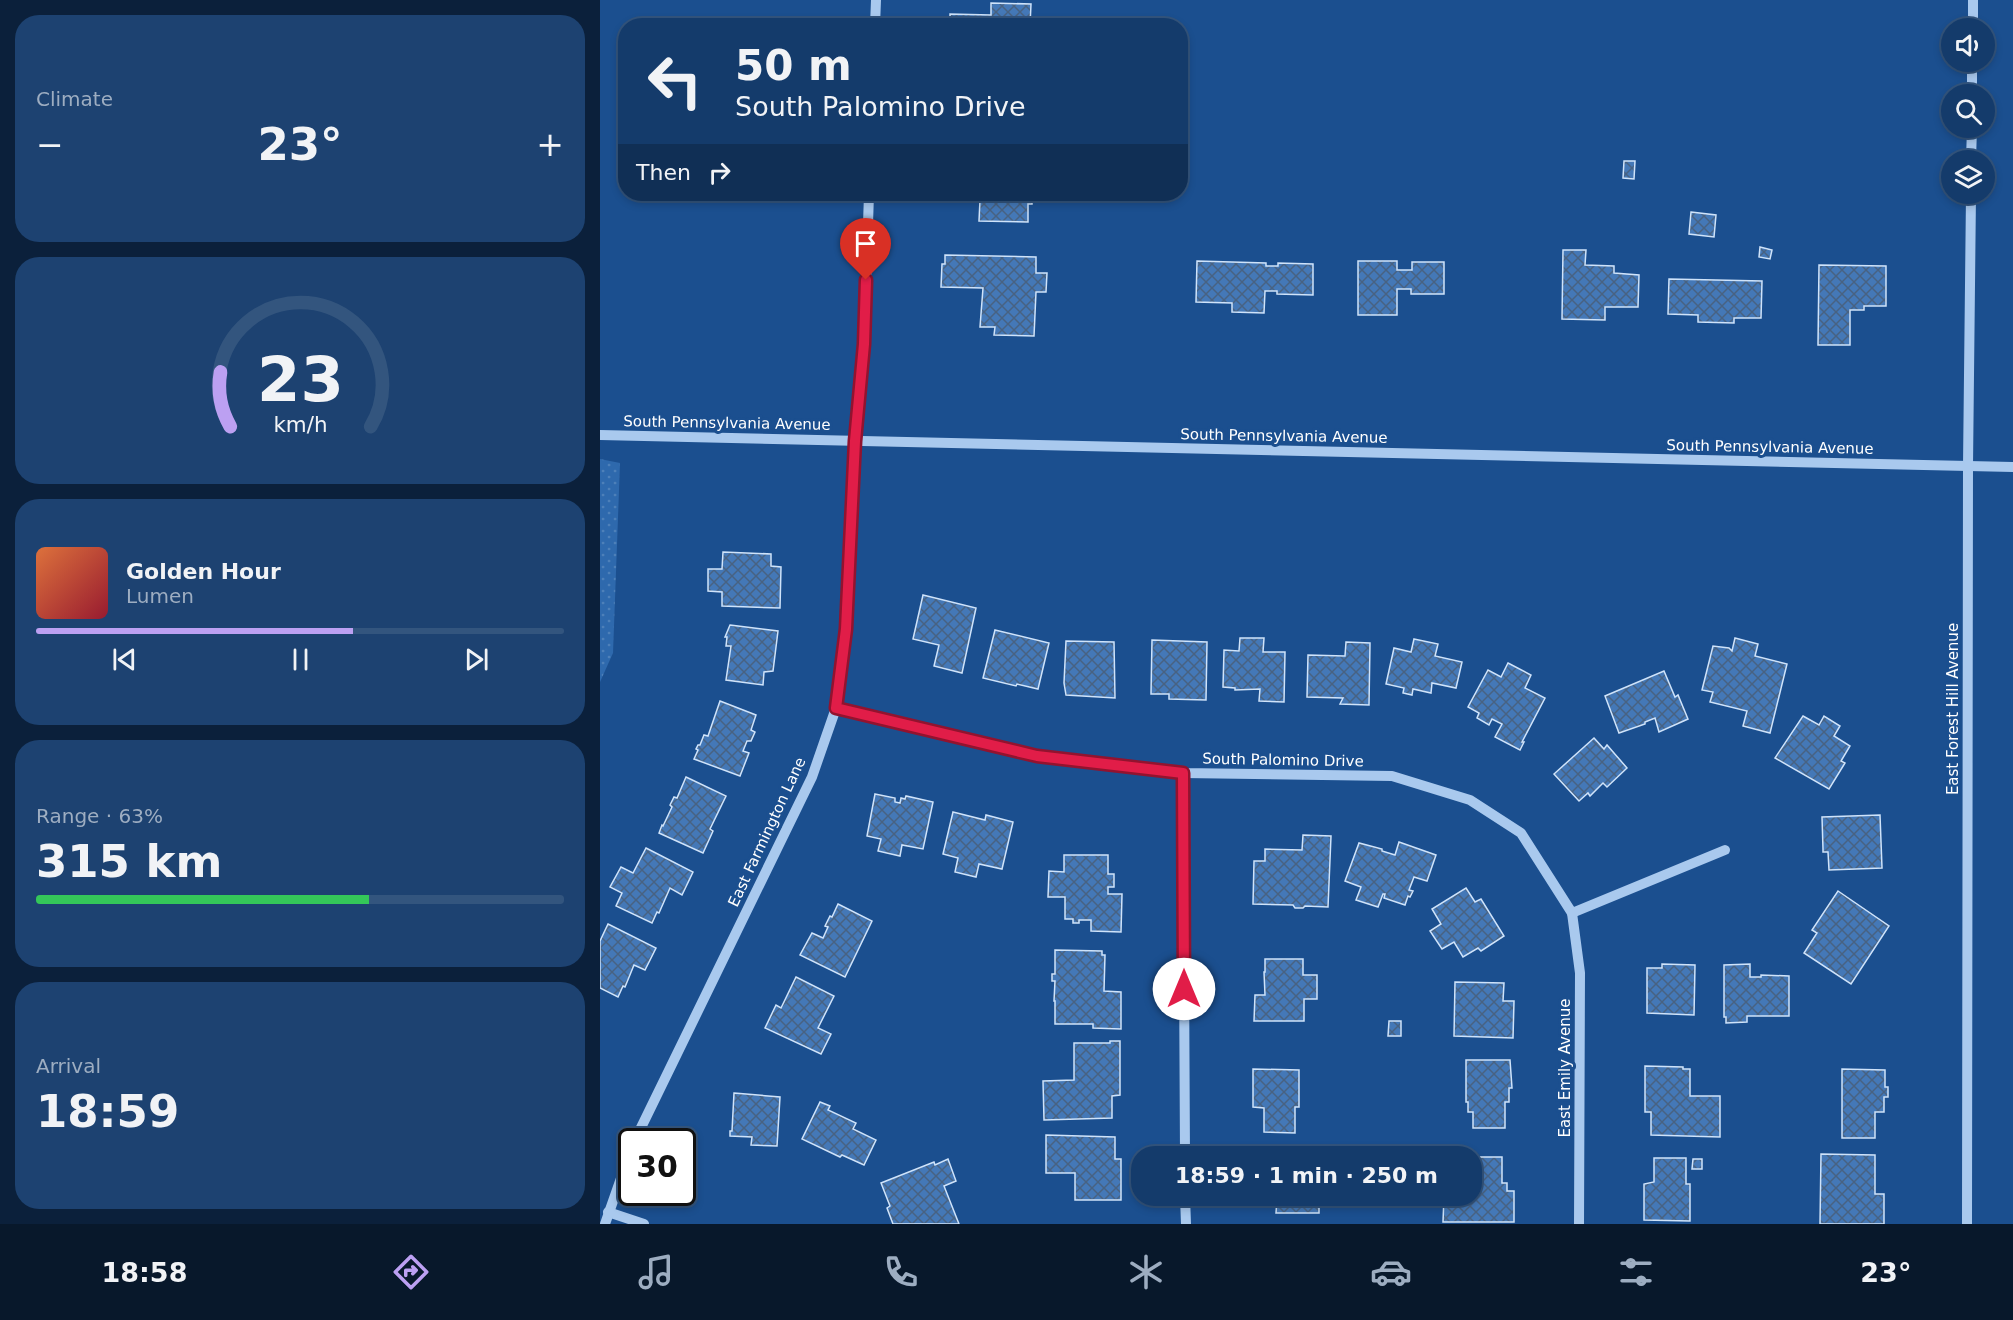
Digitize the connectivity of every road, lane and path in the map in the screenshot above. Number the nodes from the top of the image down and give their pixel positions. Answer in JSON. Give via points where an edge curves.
{"nodes":[{"id":1,"x":876,"y":0,"type":"edge"},
{"id":2,"x":1973,"y":0,"type":"edge"},
{"id":3,"x":875,"y":18,"type":"edge"},
{"id":4,"x":1973,"y":18,"type":"edge"},
{"id":5,"x":869,"y":201,"type":"edge"},
{"id":6,"x":1971,"y":204,"type":"edge"},
{"id":7,"x":600,"y":435,"type":"edge"},
{"id":8,"x":855,"y":441,"type":"junction"},
{"id":9,"x":1968,"y":466,"type":"junction"},
{"id":10,"x":2013,"y":467,"type":"edge"},
{"id":11,"x":836,"y":708,"type":"junction"},
{"id":12,"x":1183,"y":773,"type":"junction"},
{"id":13,"x":1725,"y":850,"type":"dead end"},
{"id":14,"x":1572,"y":913,"type":"junction"},
{"id":15,"x":641,"y":1128,"type":"edge"},
{"id":16,"x":1185,"y":1146,"type":"edge"},
{"id":17,"x":618,"y":1185,"type":"edge"},
{"id":18,"x":1185,"y":1206,"type":"edge"},
{"id":19,"x":608,"y":1212,"type":"junction"},
{"id":20,"x":605,"y":1224,"type":"edge"},
{"id":21,"x":644,"y":1224,"type":"edge"},
{"id":22,"x":1185,"y":1224,"type":"edge"},
{"id":23,"x":1579,"y":1224,"type":"edge"},
{"id":24,"x":1967,"y":1224,"type":"edge"}],
"edges":[{"from":1,"to":3,"type":"street"},
{"from":2,"to":4,"type":"street"},
{"from":5,"to":8,"type":"street","name":"East Farmington Lane","via":[[864,344]]},
{"from":6,"to":9,"type":"street","name":"East Forest Hill Avenue"},
{"from":7,"to":8,"type":"street","name":"South Pennsylvania Avenue"},
{"from":8,"to":9,"type":"street","name":"South Pennsylvania Avenue"},
{"from":8,"to":11,"type":"street","name":"East Farmington Lane","via":[[846,629]]},
{"from":9,"to":10,"type":"street","name":"South Pennsylvania Avenue"},
{"from":9,"to":24,"type":"street","name":"East Forest Hill Avenue"},
{"from":11,"to":12,"type":"street","name":"South Palomino Drive","via":[[1037,756]]},
{"from":11,"to":15,"type":"street","name":"East Farmington Lane","via":[[812,777]]},
{"from":12,"to":14,"type":"street","name":"South Palomino Drive","via":[[1392,776],[1470,800],[1521,833]]},
{"from":12,"to":16,"type":"street"},
{"from":13,"to":14,"type":"street"},
{"from":14,"to":23,"type":"street","name":"East Emily Avenue","via":[[1580,973]]},
{"from":17,"to":19,"type":"street"},
{"from":18,"to":22,"type":"street"},
{"from":19,"to":20,"type":"street"},
{"from":19,"to":21,"type":"street"}]}
